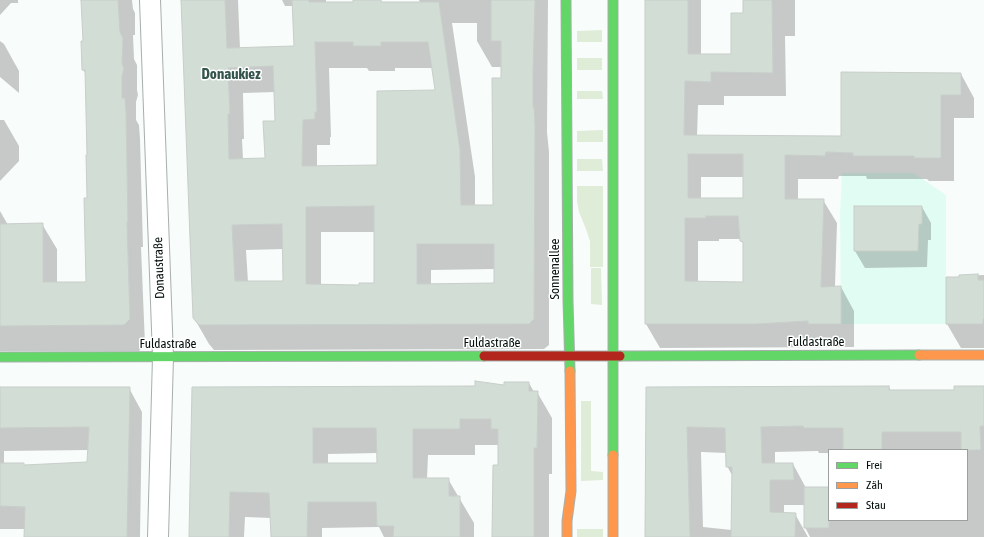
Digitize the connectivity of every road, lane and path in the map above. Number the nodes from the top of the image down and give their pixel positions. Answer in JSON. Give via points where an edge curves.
{"nodes":[{"id":1,"x":150,"y":0,"type":"edge"},
{"id":2,"x":566,"y":0,"type":"edge"},
{"id":3,"x":613,"y":0,"type":"edge"},
{"id":4,"x":984,"y":354,"type":"edge"},
{"id":5,"x":613,"y":355,"type":"junction"},
{"id":6,"x":570,"y":356,"type":"junction"},
{"id":7,"x":0,"y":357,"type":"edge"},
{"id":8,"x":163,"y":357,"type":"junction"},
{"id":9,"x":158,"y":537,"type":"edge"},
{"id":10,"x":567,"y":537,"type":"edge"},
{"id":11,"x":613,"y":537,"type":"edge"}],
"edges":[{"from":1,"to":8,"type":"street","name":"Donaustraße"},
{"from":2,"to":6,"type":"main road","name":"Sonnenallee"},
{"from":3,"to":5,"type":"main road"},
{"from":4,"to":5,"type":"main road","name":"Fuldastraße"},
{"from":5,"to":6,"type":"main road","name":"Fuldastraße"},
{"from":5,"to":11,"type":"main road"},
{"from":6,"to":8,"type":"main road","name":"Fuldastraße"},
{"from":6,"to":10,"type":"main road","name":"Sonnenallee","via":[[571,491]]},
{"from":7,"to":8,"type":"main road","name":"Fuldastraße"},
{"from":8,"to":9,"type":"street","name":"Donaustraße"}]}
